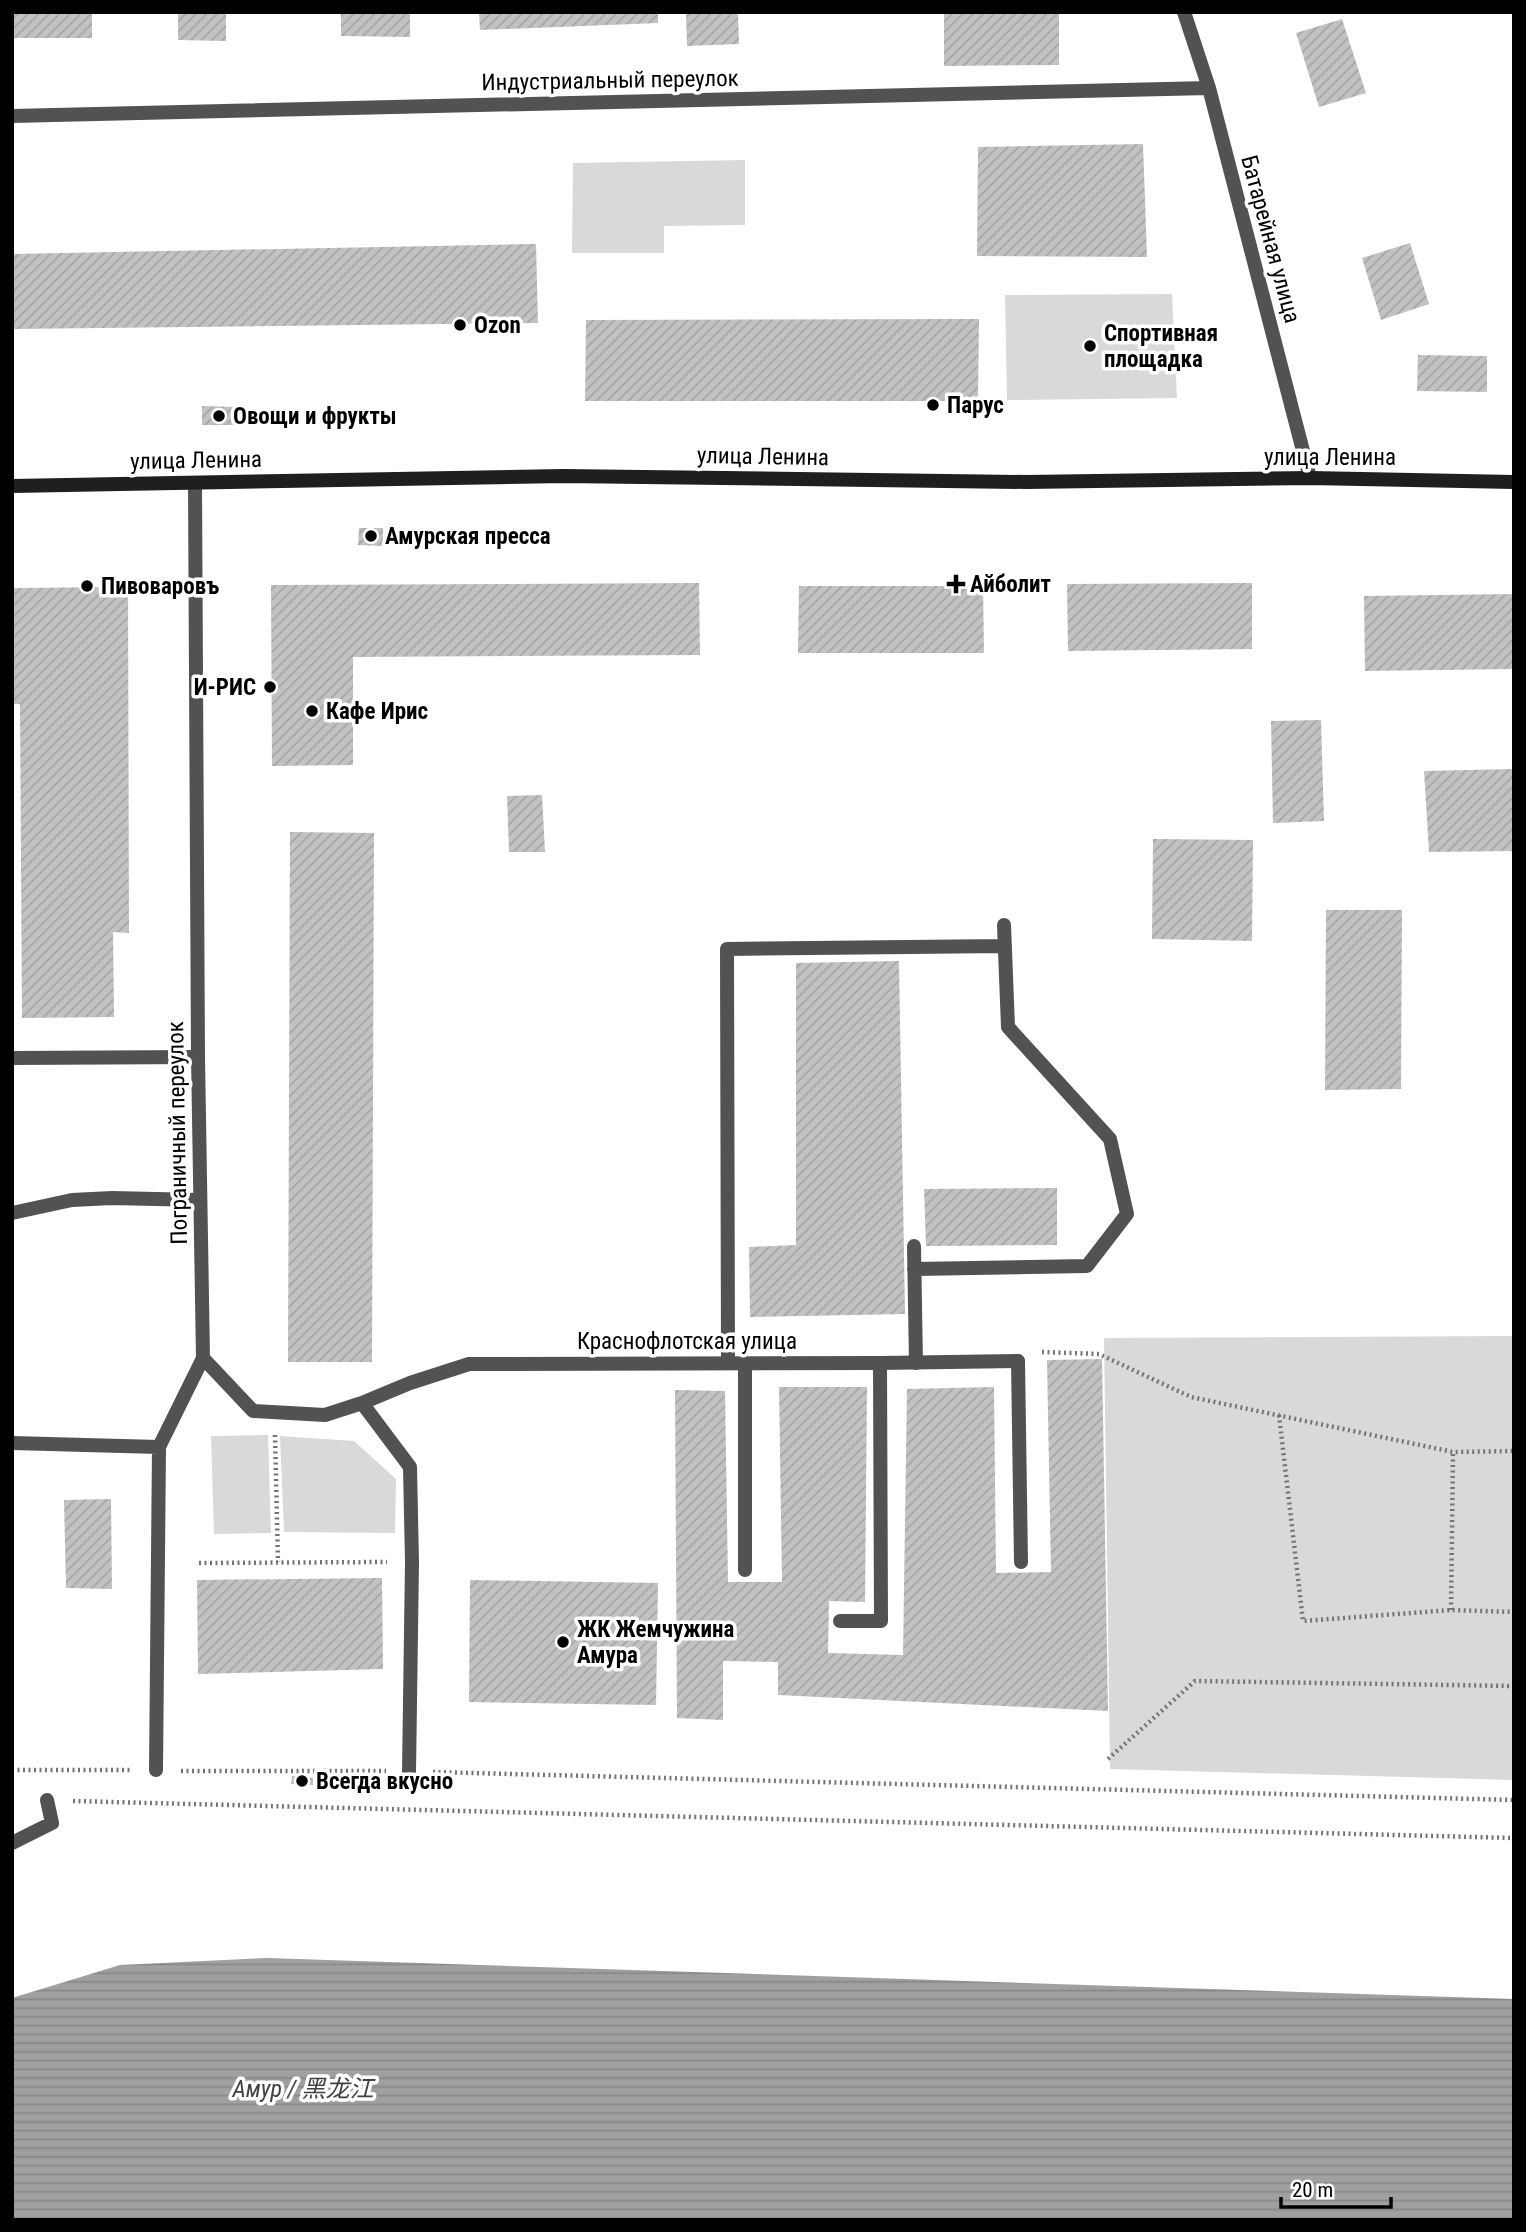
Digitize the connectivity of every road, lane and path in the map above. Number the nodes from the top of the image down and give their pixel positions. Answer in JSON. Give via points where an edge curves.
{"nodes":[{"id":1,"x":1184,"y":12,"type":"edge"},
{"id":2,"x":1209,"y":88,"type":"junction"},
{"id":3,"x":12,"y":116,"type":"edge"},
{"id":4,"x":1310,"y":478,"type":"junction"},
{"id":5,"x":1514,"y":482,"type":"edge"},
{"id":6,"x":195,"y":484,"type":"junction"},
{"id":7,"x":12,"y":486,"type":"edge"},
{"id":8,"x":1004,"y":925,"type":"dead end"},
{"id":9,"x":1005,"y":946,"type":"junction"},
{"id":10,"x":198,"y":1057,"type":"junction"},
{"id":11,"x":12,"y":1058,"type":"edge"},
{"id":12,"x":200,"y":1200,"type":"junction"},
{"id":13,"x":12,"y":1213,"type":"edge"},
{"id":14,"x":914,"y":1247,"type":"dead end"},
{"id":15,"x":914,"y":1269,"type":"junction"},
{"id":16,"x":203,"y":1358,"type":"junction"},
{"id":17,"x":1018,"y":1361,"type":"junction"},
{"id":18,"x":728,"y":1363,"type":"junction"},
{"id":19,"x":745,"y":1363,"type":"junction"},
{"id":20,"x":880,"y":1363,"type":"junction"},
{"id":21,"x":916,"y":1363,"type":"junction"},
{"id":22,"x":362,"y":1403,"type":"junction"},
{"id":23,"x":1279,"y":1415,"type":"junction"},
{"id":24,"x":275,"y":1431,"type":"dead end"},
{"id":25,"x":12,"y":1443,"type":"edge"},
{"id":26,"x":159,"y":1447,"type":"junction"},
{"id":27,"x":1514,"y":1451,"type":"edge"},
{"id":28,"x":1454,"y":1452,"type":"junction"},
{"id":29,"x":278,"y":1562,"type":"junction"},
{"id":30,"x":412,"y":1562,"type":"junction"},
{"id":31,"x":1021,"y":1562,"type":"dead end"},
{"id":32,"x":199,"y":1563,"type":"dead end"},
{"id":33,"x":745,"y":1570,"type":"dead end"},
{"id":34,"x":1451,"y":1610,"type":"junction"},
{"id":35,"x":1514,"y":1612,"type":"edge"},
{"id":36,"x":840,"y":1621,"type":"dead end"},
{"id":37,"x":1514,"y":1686,"type":"edge"},
{"id":38,"x":1108,"y":1759,"type":"dead end"},
{"id":39,"x":12,"y":1770,"type":"edge"},
{"id":40,"x":156,"y":1770,"type":"junction"},
{"id":41,"x":409,"y":1772,"type":"junction"},
{"id":42,"x":47,"y":1800,"type":"joint"},
{"id":43,"x":1514,"y":1800,"type":"edge"},
{"id":44,"x":1514,"y":1838,"type":"edge"},
{"id":45,"x":12,"y":1843,"type":"edge"}],
"edges":[{"from":1,"to":2,"type":"street","name":"Батарейная улица"},
{"from":2,"to":3,"type":"street","name":"Индустриальный переулок"},
{"from":2,"to":4,"type":"street","name":"Батарейная улица"},
{"from":4,"to":5,"type":"main road","name":"улица Ленина"},
{"from":4,"to":6,"type":"main road","name":"улица Ленина","via":[[1026,482],[563,476]]},
{"from":6,"to":7,"type":"main road","name":"улица Ленина"},
{"from":6,"to":10,"type":"street","name":"Пограничный переулок"},
{"from":8,"to":9,"type":"street"},
{"from":9,"to":15,"type":"street","via":[[1008,1027],[1110,1139],[1127,1214],[1087,1266]]},
{"from":9,"to":18,"type":"street","via":[[727,949]]},
{"from":10,"to":11,"type":"street"},
{"from":10,"to":12,"type":"street","name":"Пограничный переулок"},
{"from":12,"to":13,"type":"street","via":[[72,1200]]},
{"from":12,"to":16,"type":"street","name":"Пограничный переулок"},
{"from":14,"to":15,"type":"street"},
{"from":15,"to":21,"type":"street"},
{"from":16,"to":22,"type":"street","name":"Краснофлотская улица","via":[[253,1411],[325,1415]]},
{"from":16,"to":26,"type":"street","name":"Пограничный переулок"},
{"from":17,"to":21,"type":"street","name":"Краснофлотская улица"},
{"from":17,"to":23,"type":"path","via":[[1040,1352],[1099,1354],[1191,1397]]},
{"from":17,"to":31,"type":"street"},
{"from":18,"to":19,"type":"street","name":"Краснофлотская улица"},
{"from":18,"to":22,"type":"street","name":"Краснофлотская улица","via":[[469,1364]]},
{"from":19,"to":20,"type":"street","name":"Краснофлотская улица"},
{"from":19,"to":33,"type":"street"},
{"from":20,"to":21,"type":"street","name":"Краснофлотская улица"},
{"from":20,"to":36,"type":"street","via":[[881,1621]]},
{"from":22,"to":30,"type":"street","via":[[410,1467]]},
{"from":23,"to":28,"type":"path"},
{"from":23,"to":34,"type":"path","via":[[1303,1620]]},
{"from":24,"to":29,"type":"path"},
{"from":25,"to":26,"type":"street"},
{"from":26,"to":40,"type":"street","name":"Пограничный переулок"},
{"from":27,"to":28,"type":"path"},
{"from":28,"to":34,"type":"path"},
{"from":29,"to":30,"type":"path"},
{"from":29,"to":32,"type":"path"},
{"from":30,"to":41,"type":"street"},
{"from":34,"to":35,"type":"path"},
{"from":37,"to":38,"type":"path","via":[[1195,1681]]},
{"from":39,"to":40,"type":"path"},
{"from":40,"to":41,"type":"path"},
{"from":41,"to":43,"type":"path"},
{"from":42,"to":44,"type":"path"},
{"from":42,"to":45,"type":"street","via":[[52,1823]]}]}
